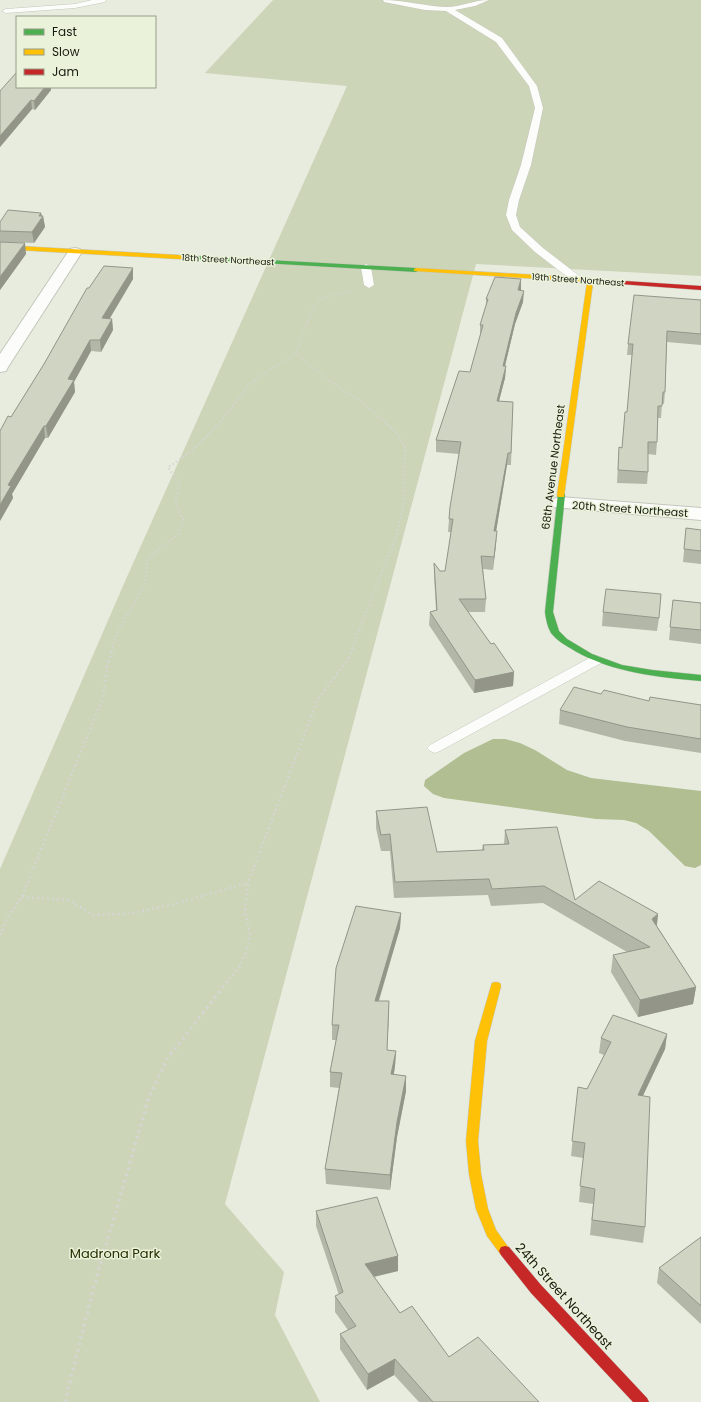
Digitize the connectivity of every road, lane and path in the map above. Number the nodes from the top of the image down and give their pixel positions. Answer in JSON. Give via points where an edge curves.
{"nodes":[{"id":1,"x":102,"y":0,"type":"edge"},
{"id":2,"x":387,"y":0,"type":"edge"},
{"id":3,"x":485,"y":0,"type":"edge"},
{"id":4,"x":449,"y":10,"type":"junction"},
{"id":5,"x":6,"y":11,"type":"dead end"},
{"id":6,"x":0,"y":247,"type":"edge"},
{"id":7,"x":75,"y":252,"type":"junction"},
{"id":8,"x":366,"y":267,"type":"junction"},
{"id":9,"x":456,"y":272,"type":"joint"},
{"id":10,"x":578,"y":280,"type":"junction"},
{"id":11,"x":590,"y":280,"type":"junction"},
{"id":12,"x":369,"y":285,"type":"joint"},
{"id":13,"x":701,"y":288,"type":"edge"},
{"id":14,"x":296,"y":354,"type":"junction"},
{"id":15,"x":0,"y":367,"type":"edge"},
{"id":16,"x":560,"y":503,"type":"junction"},
{"id":17,"x":701,"y":514,"type":"edge"},
{"id":18,"x":596,"y":660,"type":"junction"},
{"id":19,"x":701,"y":678,"type":"edge"},
{"id":20,"x":435,"y":748,"type":"dead end"},
{"id":21,"x":248,"y":883,"type":"junction"},
{"id":22,"x":22,"y":897,"type":"junction"},
{"id":23,"x":0,"y":935,"type":"edge"},
{"id":24,"x":496,"y":986,"type":"dead end"},
{"id":25,"x":65,"y":1402,"type":"edge"},
{"id":26,"x":642,"y":1402,"type":"edge"}],
"edges":[{"from":1,"to":5,"type":"lane","via":[[75,6]]},
{"from":2,"to":4,"type":"lane"},
{"from":3,"to":4,"type":"lane","via":[[470,7]]},
{"from":4,"to":10,"type":"lane","via":[[499,40],[533,86],[539,108],[512,216],[516,228],[539,250]]},
{"from":6,"to":7,"type":"street","name":"18th Street Northeast"},
{"from":7,"to":8,"type":"street","name":"18th Street Northeast"},
{"from":7,"to":15,"type":"street"},
{"from":8,"to":9,"type":"street","name":"18th Street Northeast"},
{"from":8,"to":12,"type":"lane"},
{"from":9,"to":10,"type":"street","name":"19th Street Northeast"},
{"from":10,"to":11,"type":"street","name":"19th Street Northeast"},
{"from":11,"to":13,"type":"street","name":"19th Street Northeast"},
{"from":11,"to":16,"type":"street","name":"68th Avenue Northeast"},
{"from":12,"to":14,"type":"path","via":[[320,299],[313,307]]},
{"from":14,"to":21,"type":"path","via":[[322,376],[366,405],[395,431],[405,447],[404,504],[383,573],[346,661],[318,699]]},
{"from":14,"to":22,"type":"path","via":[[246,388],[208,433],[181,460],[168,467],[180,485],[175,495],[174,506],[184,521],[178,534],[149,558],[145,585],[116,634],[107,667],[103,697]]},
{"from":16,"to":17,"type":"street","name":"20th Street Northeast"},
{"from":16,"to":18,"type":"street","name":"68th Avenue Northeast","via":[[549,612],[551,623],[556,634]]},
{"from":18,"to":19,"type":"street","name":"68th Avenue Northeast","via":[[632,671]]},
{"from":18,"to":20,"type":"lane"},
{"from":21,"to":22,"type":"path","via":[[127,914],[94,915],[69,900]]},
{"from":21,"to":25,"type":"path","via":[[245,912],[250,934],[248,950],[239,968],[167,1059],[149,1097],[93,1290]]},
{"from":22,"to":23,"type":"path","via":[[8,916]]},
{"from":24,"to":26,"type":"street","name":"24th Street Northeast","via":[[481,1041],[472,1140],[482,1209],[491,1232],[511,1259]]}]}
